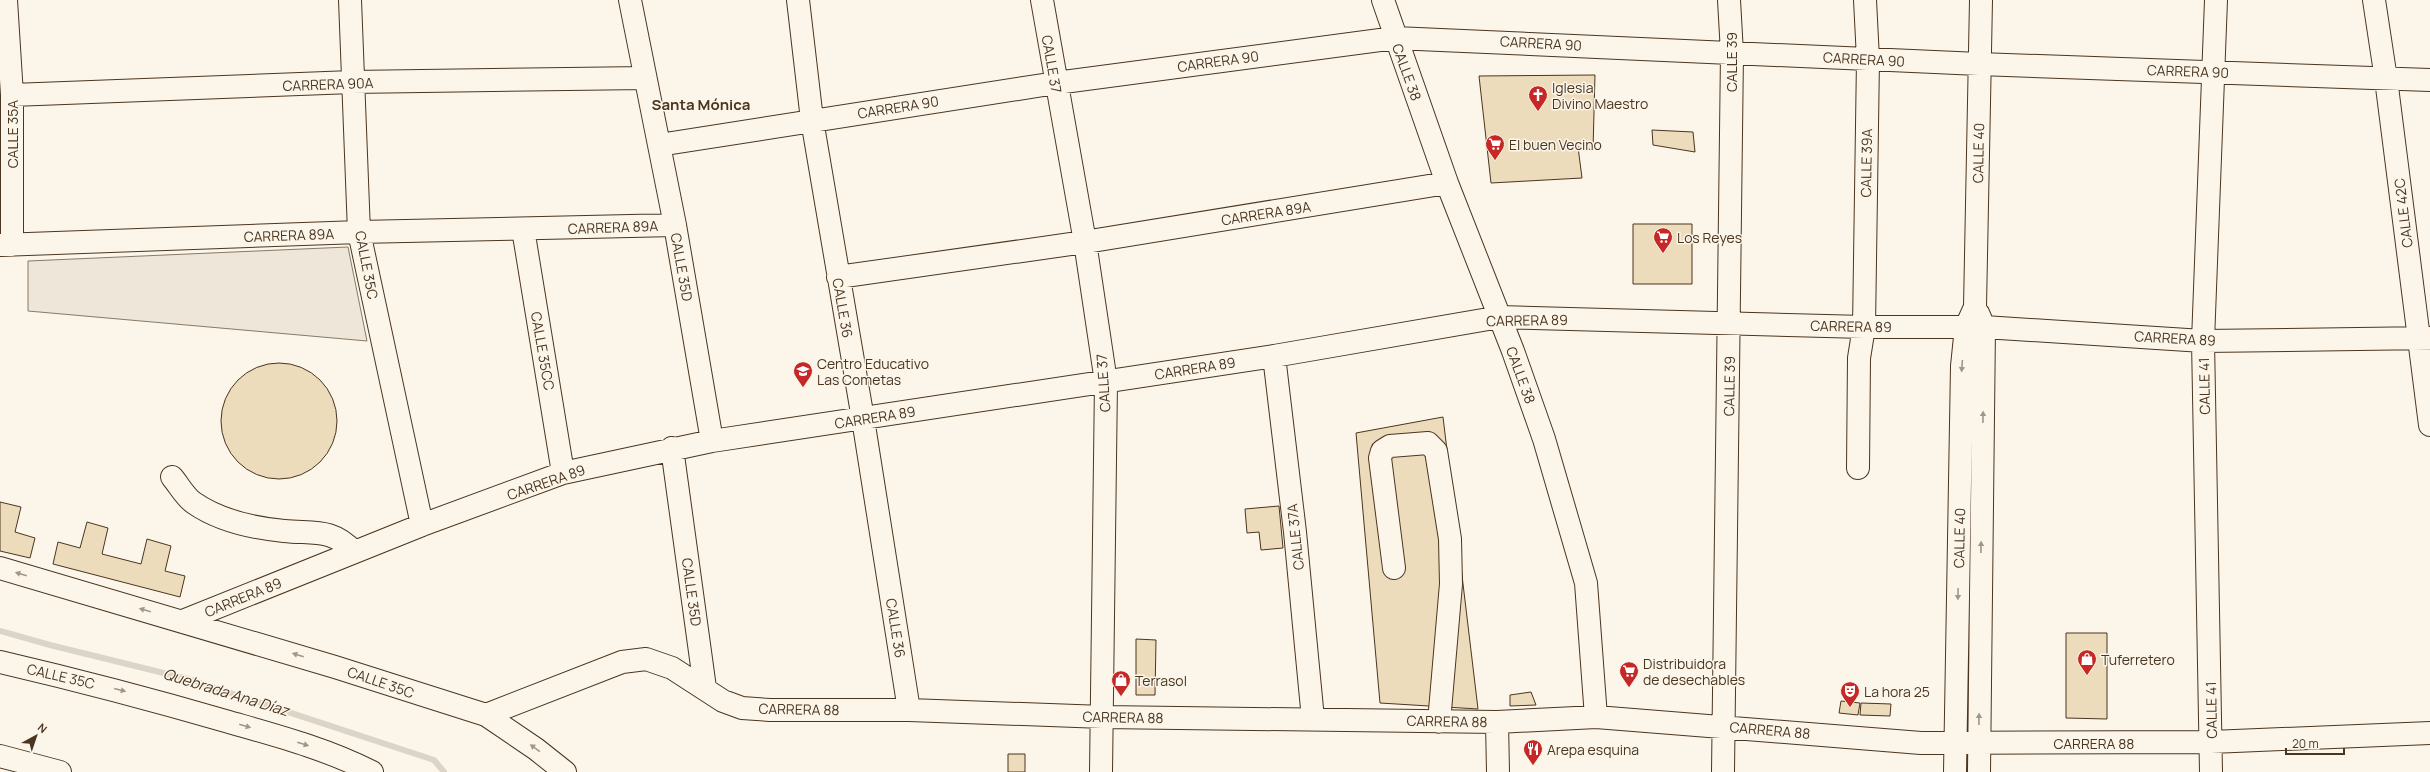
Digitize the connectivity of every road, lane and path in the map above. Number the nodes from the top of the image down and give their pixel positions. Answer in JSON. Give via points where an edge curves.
{"nodes":[{"id":1,"x":6,"y":0,"type":"edge"},
{"id":2,"x":350,"y":0,"type":"edge"},
{"id":3,"x":630,"y":0,"type":"edge"},
{"id":4,"x":798,"y":0,"type":"edge"},
{"id":5,"x":1042,"y":0,"type":"edge"},
{"id":6,"x":1383,"y":0,"type":"edge"},
{"id":7,"x":1729,"y":0,"type":"edge"},
{"id":8,"x":1865,"y":0,"type":"edge"},
{"id":9,"x":1980,"y":0,"type":"edge"},
{"id":10,"x":2216,"y":0,"type":"edge"},
{"id":11,"x":2374,"y":0,"type":"edge"},
{"id":12,"x":1395,"y":38,"type":"junction"},
{"id":13,"x":1732,"y":53,"type":"junction"},
{"id":14,"x":1868,"y":59,"type":"junction"},
{"id":15,"x":1979,"y":64,"type":"junction"},
{"id":16,"x":2215,"y":72,"type":"junction"},
{"id":17,"x":644,"y":78,"type":"junction"},
{"id":18,"x":2386,"y":79,"type":"junction"},
{"id":19,"x":2430,"y":80,"type":"edge"},
{"id":20,"x":352,"y":82,"type":"junction"},
{"id":21,"x":1056,"y":83,"type":"junction"},
{"id":22,"x":12,"y":95,"type":"junction"},
{"id":23,"x":812,"y":120,"type":"junction"},
{"id":24,"x":659,"y":145,"type":"junction"},
{"id":25,"x":1447,"y":183,"type":"junction"},
{"id":26,"x":674,"y":225,"type":"junction"},
{"id":27,"x":523,"y":229,"type":"junction"},
{"id":28,"x":359,"y":232,"type":"junction"},
{"id":29,"x":1085,"y":242,"type":"junction"},
{"id":30,"x":6,"y":245,"type":"edge"},
{"id":31,"x":838,"y":277,"type":"junction"},
{"id":32,"x":1500,"y":317,"type":"junction"},
{"id":33,"x":1730,"y":322,"type":"junction"},
{"id":34,"x":1864,"y":327,"type":"junction"},
{"id":35,"x":1975,"y":327,"type":"junction"},
{"id":36,"x":2424,"y":338,"type":"edge"},
{"id":37,"x":2203,"y":340,"type":"junction"},
{"id":38,"x":1274,"y":356,"type":"junction"},
{"id":39,"x":1106,"y":382,"type":"junction"},
{"id":40,"x":863,"y":419,"type":"junction"},
{"id":41,"x":2430,"y":426,"type":"edge"},
{"id":42,"x":712,"y":441,"type":"junction"},
{"id":43,"x":672,"y":448,"type":"junction"},
{"id":44,"x":1858,"y":468,"type":"dead end"},
{"id":45,"x":563,"y":473,"type":"junction"},
{"id":46,"x":172,"y":477,"type":"dead end"},
{"id":47,"x":422,"y":525,"type":"junction"},
{"id":48,"x":354,"y":552,"type":"junction"},
{"id":49,"x":0,"y":568,"type":"edge"},
{"id":50,"x":1394,"y":568,"type":"dead end"},
{"id":51,"x":183,"y":621,"type":"junction"},
{"id":52,"x":0,"y":662,"type":"edge"},
{"id":53,"x":705,"y":688,"type":"junction"},
{"id":54,"x":909,"y":710,"type":"junction"},
{"id":55,"x":486,"y":715,"type":"junction"},
{"id":56,"x":1103,"y":717,"type":"junction"},
{"id":57,"x":1596,"y":717,"type":"junction"},
{"id":58,"x":1313,"y":719,"type":"junction"},
{"id":59,"x":1439,"y":722,"type":"junction"},
{"id":60,"x":1496,"y":722,"type":"junction"},
{"id":61,"x":1724,"y":726,"type":"junction"},
{"id":62,"x":2430,"y":733,"type":"edge"},
{"id":63,"x":2211,"y":742,"type":"junction"},
{"id":64,"x":1955,"y":743,"type":"junction"},
{"id":65,"x":1978,"y":744,"type":"junction"},
{"id":66,"x":0,"y":756,"type":"edge"},
{"id":67,"x":60,"y":772,"type":"edge"},
{"id":68,"x":372,"y":772,"type":"edge"},
{"id":69,"x":565,"y":772,"type":"edge"},
{"id":70,"x":1101,"y":772,"type":"edge"},
{"id":71,"x":1498,"y":772,"type":"edge"},
{"id":72,"x":1723,"y":772,"type":"edge"},
{"id":73,"x":1955,"y":772,"type":"edge"},
{"id":74,"x":1978,"y":772,"type":"edge"},
{"id":75,"x":2211,"y":772,"type":"edge"}],
"edges":[{"from":1,"to":22,"type":"street","name":"CALLE 35A"},
{"from":2,"to":20,"type":"street","name":"CALLE 35C"},
{"from":3,"to":17,"type":"street","name":"CALLE 35D"},
{"from":4,"to":23,"type":"street","name":"CALLE 36"},
{"from":5,"to":21,"type":"street","name":"CALLE 37"},
{"from":6,"to":12,"type":"street","name":"CALLE 38"},
{"from":7,"to":13,"type":"street","name":"CALLE 39"},
{"from":8,"to":14,"type":"street","name":"CALLE 39A"},
{"from":9,"to":15,"type":"street","name":"CALLE 40"},
{"from":10,"to":16,"type":"street","name":"CALLE 41"},
{"from":11,"to":18,"type":"street","name":"CALLE 42C"},
{"from":12,"to":13,"type":"street","name":"CARRERA 90"},
{"from":12,"to":21,"type":"street","name":"CARRERA 90"},
{"from":12,"to":25,"type":"street","name":"CALLE 38"},
{"from":13,"to":14,"type":"street","name":"CARRERA 90"},
{"from":13,"to":33,"type":"street","name":"CALLE 39"},
{"from":14,"to":15,"type":"street","name":"CARRERA 90"},
{"from":14,"to":34,"type":"street","name":"CALLE 39A"},
{"from":15,"to":16,"type":"street","name":"CARRERA 90"},
{"from":15,"to":35,"type":"street","name":"CALLE 40"},
{"from":16,"to":18,"type":"street","name":"CARRERA 90"},
{"from":16,"to":37,"type":"street","name":"CALLE 41"},
{"from":17,"to":20,"type":"street","name":"CARRERA 90A"},
{"from":17,"to":24,"type":"street","name":"CALLE 35D"},
{"from":18,"to":19,"type":"street","name":"CARRERA 90"},
{"from":18,"to":36,"type":"street","name":"CALLE 42C"},
{"from":20,"to":22,"type":"street","name":"CARRERA 90A"},
{"from":20,"to":28,"type":"street","name":"CALLE 35C"},
{"from":21,"to":23,"type":"street","name":"CARRERA 90"},
{"from":21,"to":29,"type":"street","name":"CALLE 37"},
{"from":22,"to":30,"type":"street","name":"CALLE 35A"},
{"from":23,"to":24,"type":"street","name":"CARRERA 90"},
{"from":23,"to":31,"type":"street","name":"CALLE 36"},
{"from":24,"to":26,"type":"street","name":"CALLE 35D"},
{"from":25,"to":29,"type":"street","name":"CARRERA 89A"},
{"from":25,"to":32,"type":"street","name":"CALLE 38"},
{"from":26,"to":27,"type":"street","name":"CARRERA 89A"},
{"from":26,"to":42,"type":"street","name":"CALLE 35D"},
{"from":27,"to":28,"type":"street","name":"CARRERA 89A"},
{"from":27,"to":45,"type":"street","name":"CALLE 35CC"},
{"from":28,"to":30,"type":"street","name":"CARRERA 89A"},
{"from":28,"to":47,"type":"street","name":"CALLE 35C"},
{"from":29,"to":31,"type":"street","name":"CARRERA 89A"},
{"from":29,"to":39,"type":"street","name":"CALLE 37"},
{"from":31,"to":40,"type":"street","name":"CALLE 36"},
{"from":32,"to":33,"type":"street","name":"CARRERA 89"},
{"from":32,"to":38,"type":"street","name":"CARRERA 89"},
{"from":32,"to":57,"type":"street","name":"CALLE 38","via":[[1544,439],[1586,583]]},
{"from":33,"to":34,"type":"street","name":"CARRERA 89"},
{"from":33,"to":61,"type":"street","name":"CALLE 39"},
{"from":34,"to":35,"type":"street","name":"CARRERA 89"},
{"from":34,"to":44,"type":"street","name":"CALLE 39A","via":[[1859,358]]},
{"from":35,"to":37,"type":"street","name":"CARRERA 89"},
{"from":35,"to":64,"type":"street","name":"CALLE 40","one_way":true,"via":[[1962,366]]},
{"from":65,"to":35,"type":"street","name":"CALLE 40","one_way":true},
{"from":36,"to":37,"type":"street","name":"CARRERA 89"},
{"from":36,"to":41,"type":"street","name":"CALLE 42C"},
{"from":37,"to":63,"type":"street","name":"CALLE 41"},
{"from":38,"to":39,"type":"street","name":"CARRERA 89"},
{"from":38,"to":58,"type":"street","name":"CALLE 37A","via":[[1295,532]]},
{"from":39,"to":40,"type":"street","name":"CARRERA 89"},
{"from":39,"to":56,"type":"street","name":"CALLE 37"},
{"from":40,"to":42,"type":"street","name":"CARRERA 89"},
{"from":40,"to":54,"type":"street","name":"CALLE 36"},
{"from":42,"to":43,"type":"street","name":"CARRERA 89"},
{"from":43,"to":45,"type":"street","name":"CARRERA 89"},
{"from":43,"to":53,"type":"street","name":"CALLE 35D"},
{"from":45,"to":47,"type":"street","name":"CARRERA 89"},
{"from":46,"to":48,"type":"street","via":[[193,503],[231,522],[284,531],[329,534],[343,541]]},
{"from":47,"to":48,"type":"street","name":"CARRERA 89"},
{"from":48,"to":51,"type":"street","name":"CARRERA 89"},
{"from":51,"to":49,"type":"street","one_way":true},
{"from":50,"to":59,"type":"street","via":[[1380,458],[1382,451],[1390,446],[1428,444],[1436,450],[1450,539],[1451,584]]},
{"from":55,"to":51,"type":"street","name":"CALLE 35C","one_way":true},
{"from":52,"to":68,"type":"street","name":"CALLE 35C","one_way":true,"via":[[121,690],[250,728],[343,757]]},
{"from":53,"to":54,"type":"street","name":"CARRERA 88","via":[[722,701],[742,708]]},
{"from":53,"to":55,"type":"street","name":"CARRERA 88","via":[[672,668],[646,659],[622,662]]},
{"from":54,"to":56,"type":"street","name":"CARRERA 88"},
{"from":69,"to":55,"type":"street","name":"CALLE 35C","one_way":true},
{"from":56,"to":58,"type":"street","name":"CARRERA 88"},
{"from":56,"to":70,"type":"street","name":"CALLE 37"},
{"from":57,"to":60,"type":"street","name":"CARRERA 88"},
{"from":57,"to":61,"type":"street","name":"CARRERA 88"},
{"from":58,"to":59,"type":"street","name":"CARRERA 88"},
{"from":59,"to":60,"type":"street","name":"CARRERA 88"},
{"from":60,"to":71,"type":"street"},
{"from":61,"to":64,"type":"street","name":"CARRERA 88","via":[[1921,743]]},
{"from":61,"to":72,"type":"street","name":"CALLE 39"},
{"from":62,"to":63,"type":"street","name":"CARRERA 88"},
{"from":63,"to":65,"type":"street","name":"CARRERA 88"},
{"from":63,"to":75,"type":"street","name":"CALLE 41"},
{"from":64,"to":65,"type":"street","name":"CARRERA 88"},
{"from":64,"to":73,"type":"street","name":"CALLE 40"},
{"from":65,"to":74,"type":"street","name":"CALLE 40"},
{"from":66,"to":67,"type":"street"}]}
